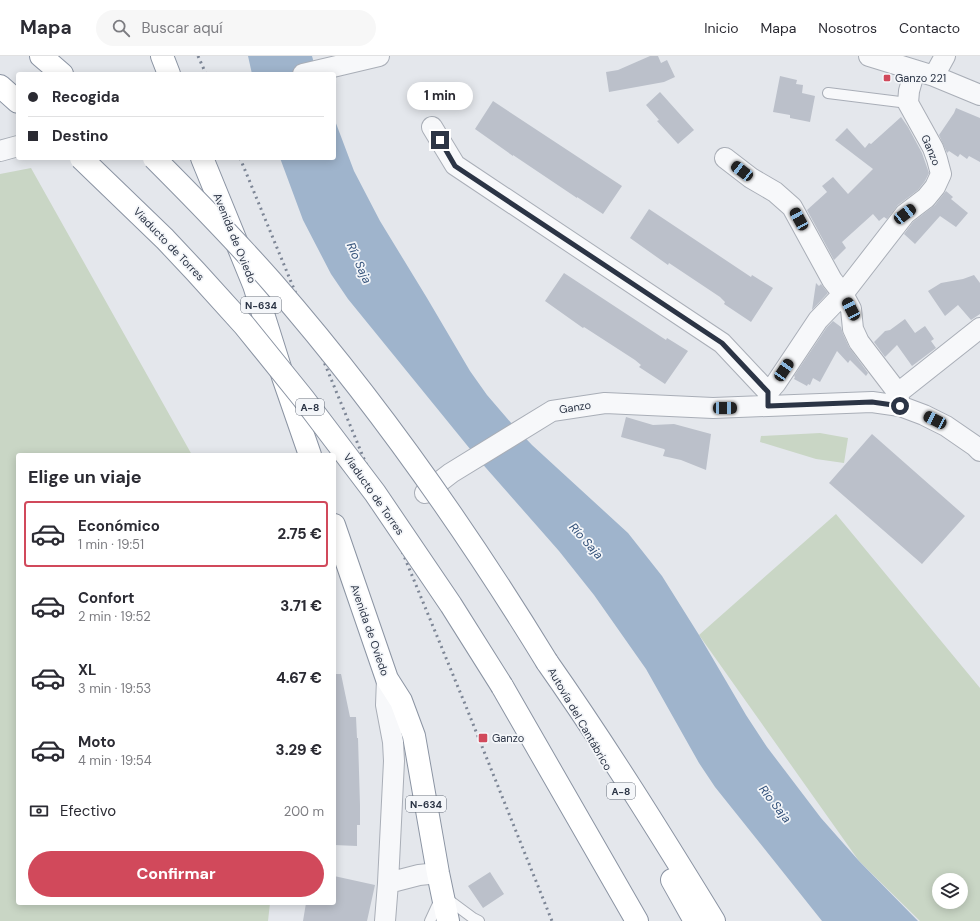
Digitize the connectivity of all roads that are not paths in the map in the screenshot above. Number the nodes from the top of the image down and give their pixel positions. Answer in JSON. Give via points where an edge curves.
{"nodes":[{"id":1,"x":41,"y":56,"type":"edge"},
{"id":2,"x":162,"y":56,"type":"edge"},
{"id":3,"x":379,"y":56,"type":"edge"},
{"id":4,"x":869,"y":56,"type":"edge"},
{"id":5,"x":939,"y":63,"type":"edge"},
{"id":6,"x":915,"y":70,"type":"junction"},
{"id":7,"x":60,"y":72,"type":"edge"},
{"id":8,"x":168,"y":72,"type":"edge"},
{"id":9,"x":311,"y":72,"type":"edge"},
{"id":10,"x":0,"y":86,"type":"edge"},
{"id":11,"x":828,"y":93,"type":"dead end"},
{"id":12,"x":980,"y":95,"type":"edge"},
{"id":13,"x":16,"y":100,"type":"edge"},
{"id":14,"x":908,"y":103,"type":"junction"},
{"id":15,"x":432,"y":127,"type":"dead end"},
{"id":16,"x":16,"y":147,"type":"edge"},
{"id":17,"x":0,"y":151,"type":"edge"},
{"id":18,"x":725,"y":158,"type":"dead end"},
{"id":19,"x":83,"y":160,"type":"edge"},
{"id":20,"x":156,"y":160,"type":"edge"},
{"id":21,"x":203,"y":160,"type":"edge"},
{"id":22,"x":843,"y":294,"type":"junction"},
{"id":23,"x":980,"y":328,"type":"edge"},
{"id":24,"x":768,"y":399,"type":"junction"},
{"id":25,"x":899,"y":399,"type":"junction"},
{"id":26,"x":978,"y":448,"type":"edge"},
{"id":27,"x":309,"y":453,"type":"edge"},
{"id":28,"x":425,"y":492,"type":"dead end"},
{"id":29,"x":336,"y":531,"type":"edge"},
{"id":30,"x":547,"y":662,"type":"junction"},
{"id":31,"x":387,"y":679,"type":"junction"},
{"id":32,"x":505,"y":692,"type":"junction"},
{"id":33,"x":438,"y":873,"type":"junction"},
{"id":34,"x":388,"y":883,"type":"junction"},
{"id":35,"x":442,"y":895,"type":"junction"},
{"id":36,"x":384,"y":921,"type":"edge"},
{"id":37,"x":430,"y":921,"type":"edge"},
{"id":38,"x":448,"y":921,"type":"edge"},
{"id":39,"x":479,"y":921,"type":"edge"},
{"id":40,"x":622,"y":921,"type":"edge"},
{"id":41,"x":637,"y":921,"type":"edge"},
{"id":42,"x":695,"y":921,"type":"edge"},
{"id":43,"x":714,"y":921,"type":"edge"}],
"edges":[{"from":1,"to":7,"type":"highway"},
{"from":2,"to":8,"type":"highway"},
{"from":3,"to":9,"type":"street"},
{"from":4,"to":6,"type":"street"},
{"from":5,"to":6,"type":"street"},
{"from":5,"to":12,"type":"street"},
{"from":6,"to":14,"type":"street"},
{"from":10,"to":13,"type":"highway"},
{"from":11,"to":14,"type":"lane"},
{"from":14,"to":22,"type":"street","name":"Ganzo","via":[[933,148],[941,174],[935,187],[926,198],[905,214]]},
{"from":15,"to":24,"type":"street","via":[[455,166],[722,343]]},
{"from":16,"to":17,"type":"street"},
{"from":18,"to":22,"type":"street","via":[[775,192],[792,207],[832,280]]},
{"from":19,"to":32,"type":"highway","name":"Viaducto de Torres","number":"A-8","bridge":true,"via":[[196,272],[244,325],[303,398],[375,493],[451,604]]},
{"from":20,"to":30,"type":"highway","number":"A-8","bridge":true,"via":[[272,282],[344,369],[456,520]]},
{"from":21,"to":27,"type":"highway","name":"Avenida de Oviedo","number":"N-634","via":[[254,285]]},
{"from":22,"to":24,"type":"street","name":"Ganzo","via":[[818,320]]},
{"from":22,"to":25,"type":"street","via":[[851,309],[853,329]]},
{"from":23,"to":25,"type":"street"},
{"from":24,"to":25,"type":"street","name":"Ganzo","via":[[872,402]]},
{"from":24,"to":28,"type":"street","name":"Ganzo","via":[[713,408],[605,403],[552,411],[451,473]]},
{"from":25,"to":26,"type":"street","name":"Ganzo"},
{"from":29,"to":31,"type":"highway","name":"Avenida de Oviedo","number":"N-634"},
{"from":30,"to":42,"type":"highway","name":"Autovía del Cantábrico","number":"A-8"},
{"from":30,"to":43,"type":"highway","via":[[618,767]]},
{"from":31,"to":33,"type":"highway","name":"Avenida de Oviedo","number":"N-634","via":[[401,701],[414,736]]},
{"from":31,"to":34,"type":"street","via":[[386,705],[394,761]]},
{"from":32,"to":40,"type":"highway"},
{"from":32,"to":41,"type":"highway","number":"A-8"},
{"from":33,"to":34,"type":"street"},
{"from":33,"to":35,"type":"highway","name":"Avenida de Oviedo","number":"N-634"},
{"from":34,"to":36,"type":"street"},
{"from":35,"to":37,"type":"lane"},
{"from":35,"to":38,"type":"highway","name":"Avenida de Oviedo","number":"N-634"},
{"from":35,"to":39,"type":"lane"}]}
